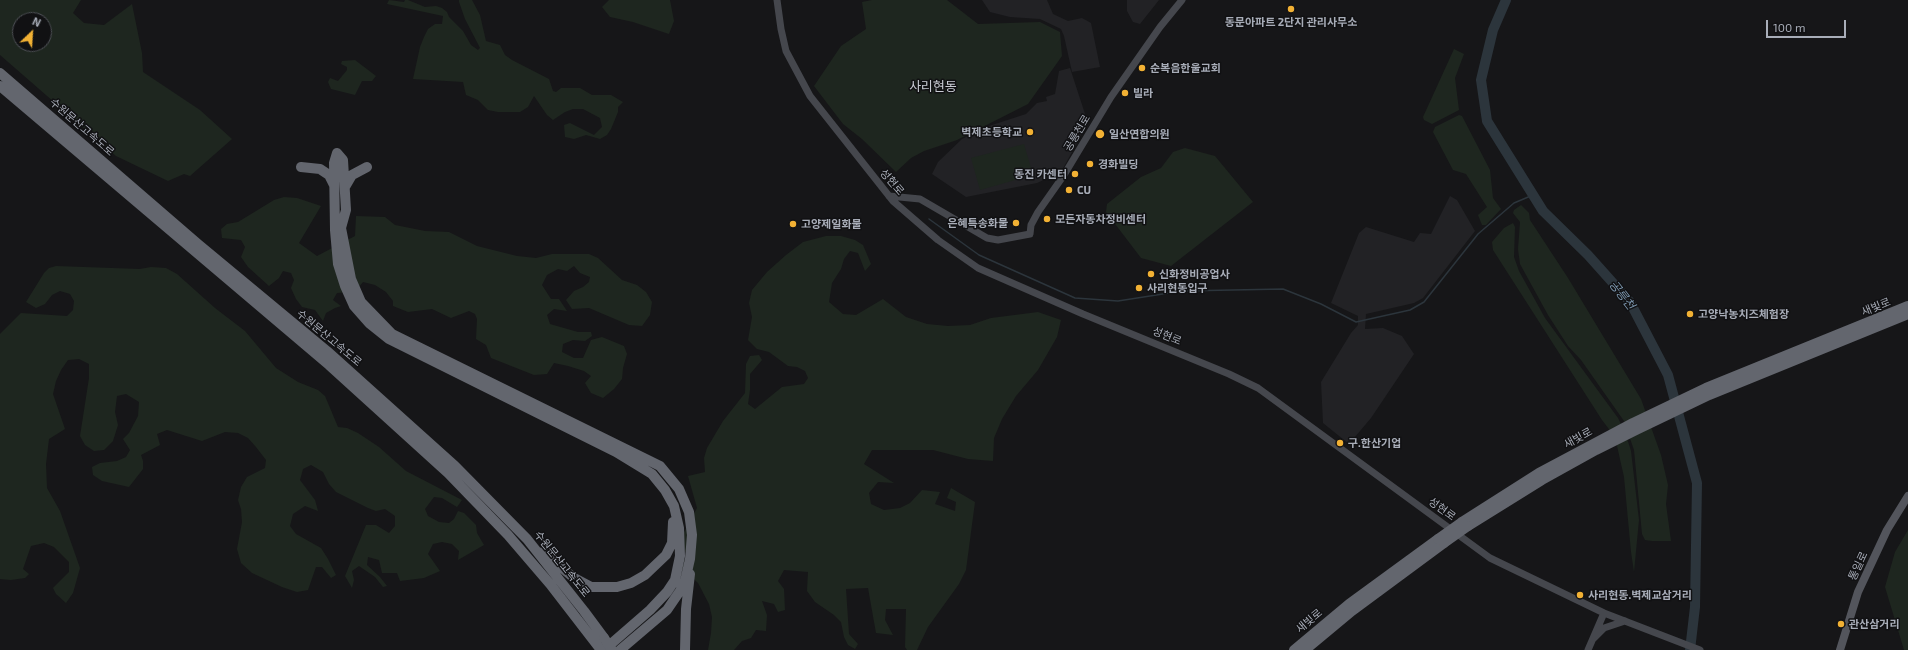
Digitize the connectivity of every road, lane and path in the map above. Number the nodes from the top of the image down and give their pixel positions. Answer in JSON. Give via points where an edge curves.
{"nodes":[{"id":1,"x":777,"y":0,"type":"edge"},
{"id":2,"x":1182,"y":0,"type":"edge"},
{"id":3,"x":0,"y":73,"type":"edge"},
{"id":4,"x":0,"y":86,"type":"edge"},
{"id":5,"x":301,"y":167,"type":"dead end"},
{"id":6,"x":368,"y":167,"type":"dead end"},
{"id":7,"x":340,"y":187,"type":"junction"},
{"id":8,"x":889,"y":196,"type":"junction"},
{"id":9,"x":173,"y":227,"type":"junction"},
{"id":10,"x":194,"y":245,"type":"junction"},
{"id":11,"x":1908,"y":306,"type":"edge"},
{"id":12,"x":1908,"y":314,"type":"edge"},
{"id":13,"x":1736,"y":380,"type":"junction"},
{"id":14,"x":1908,"y":496,"type":"edge"},
{"id":15,"x":669,"y":498,"type":"junction"},
{"id":16,"x":527,"y":539,"type":"junction"},
{"id":17,"x":1441,"y":541,"type":"junction"},
{"id":18,"x":690,"y":559,"type":"junction"},
{"id":19,"x":1604,"y":613,"type":"junction"},
{"id":20,"x":1627,"y":622,"type":"junction"},
{"id":21,"x":1593,"y":639,"type":"junction"},
{"id":22,"x":601,"y":645,"type":"edge"},
{"id":23,"x":612,"y":650,"type":"edge"},
{"id":24,"x":620,"y":650,"type":"edge"},
{"id":25,"x":686,"y":650,"type":"edge"},
{"id":26,"x":1294,"y":650,"type":"edge"},
{"id":27,"x":1305,"y":650,"type":"edge"},
{"id":28,"x":1588,"y":650,"type":"edge"},
{"id":29,"x":1700,"y":650,"type":"edge"},
{"id":30,"x":1840,"y":650,"type":"edge"}],
"edges":[{"from":1,"to":8,"type":"main road","name":"성현로","via":[[786,51],[810,96]]},
{"from":2,"to":8,"type":"main road","name":"공릉천로","via":[[1111,97],[1064,175],[1038,212],[1030,234],[998,240],[987,238],[920,199]]},
{"from":3,"to":9,"type":"highway","name":"수원문산고속도로"},
{"from":4,"to":9,"type":"highway","name":"수원문산고속도로"},
{"from":5,"to":7,"type":"highway","via":[[320,169]]},
{"from":6,"to":7,"type":"highway","via":[[352,175]]},
{"from":7,"to":15,"type":"highway","via":[[335,230],[338,264],[344,286],[354,306],[369,323],[389,339],[616,452],[652,474]]},
{"from":7,"to":18,"type":"highway","via":[[346,210],[341,228],[351,280],[361,302],[392,334],[660,466],[679,489],[689,512],[692,535]]},
{"from":8,"to":19,"type":"main road","name":"성현로","via":[[938,240],[978,268],[1258,388],[1490,558]]},
{"from":9,"to":10,"type":"highway","name":"수원문산고속도로"},
{"from":10,"to":16,"type":"highway","name":"수원문산고속도로","via":[[327,352],[394,410],[455,466]]},
{"from":10,"to":22,"type":"highway","name":"수원문산고속도로","via":[[448,473],[508,535]]},
{"from":11,"to":13,"type":"highway","name":"새빛로"},
{"from":12,"to":13,"type":"highway","name":"새빛로"},
{"from":13,"to":17,"type":"highway","name":"새빛로","bridge":true,"via":[[1709,395],[1539,473]]},
{"from":14,"to":30,"type":"main road","name":"통일로","via":[[1887,530],[1858,592]]},
{"from":15,"to":16,"type":"highway","via":[[674,522],[672,543],[666,555],[645,575],[617,587],[591,587],[574,578]]},
{"from":15,"to":22,"type":"highway","via":[[674,506],[679,528],[680,556],[675,580],[650,610]]},
{"from":16,"to":22,"type":"highway","name":"수원문산고속도로","via":[[584,611]]},
{"from":17,"to":26,"type":"highway","name":"새빛로","via":[[1348,604]]},
{"from":17,"to":27,"type":"highway","name":"새빛로"},
{"from":18,"to":24,"type":"highway","via":[[685,581],[667,610]]},
{"from":18,"to":25,"type":"highway"},
{"from":19,"to":20,"type":"main road","name":"성현로"},
{"from":19,"to":21,"type":"main road"},
{"from":20,"to":21,"type":"main road","via":[[1604,628]]},
{"from":20,"to":29,"type":"main road","name":"성현로"},
{"from":21,"to":28,"type":"main road"},
{"from":22,"to":23,"type":"highway","name":"수원문산고속도로","bridge":true}]}
